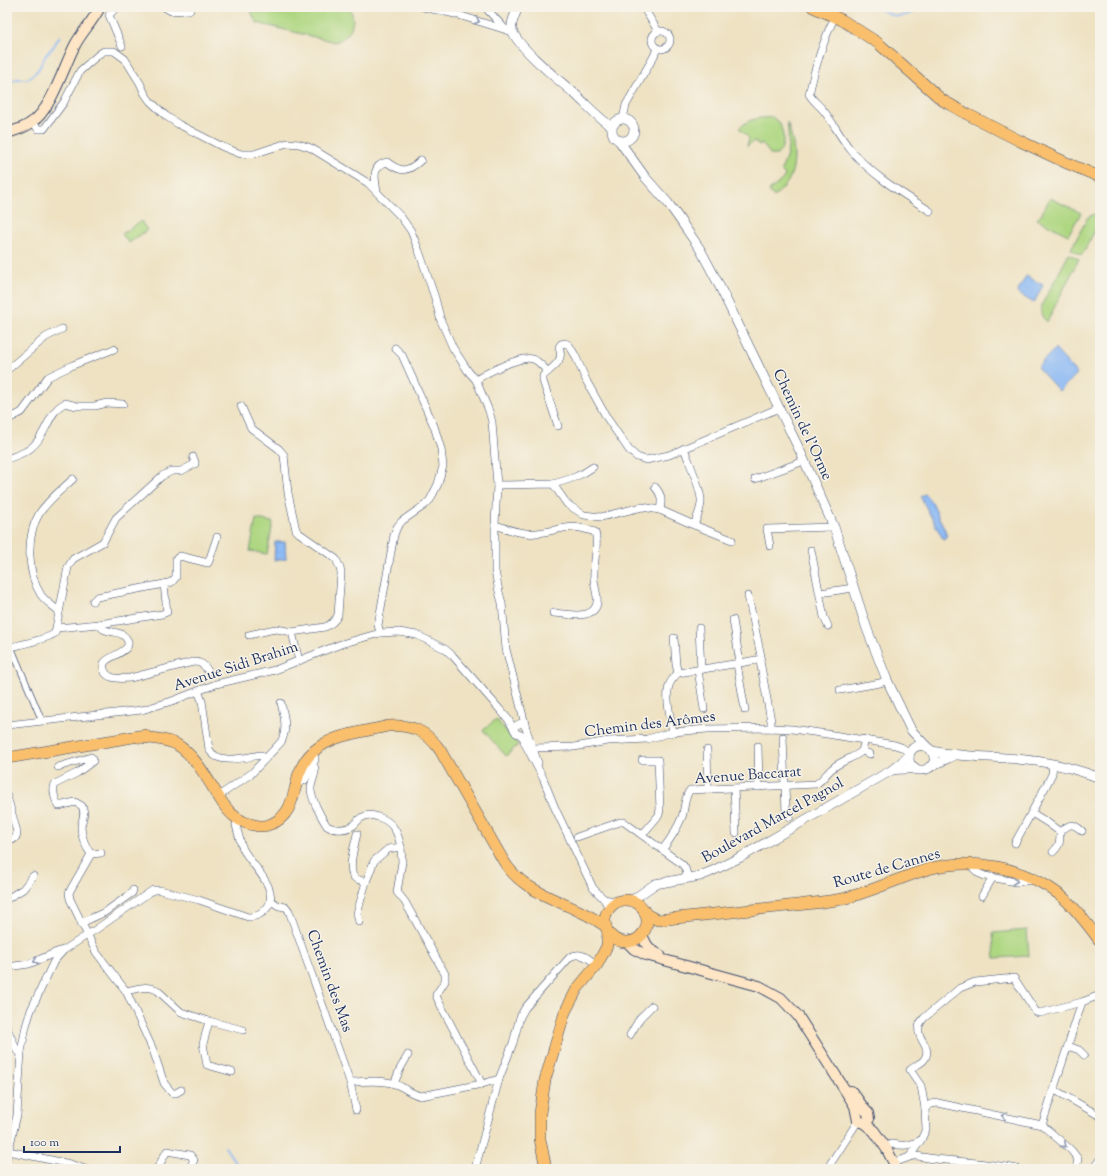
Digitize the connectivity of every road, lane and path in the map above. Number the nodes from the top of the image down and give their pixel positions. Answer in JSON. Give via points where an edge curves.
{"nodes":[{"id":1,"x":117,"y":7,"type":"edge"},
{"id":2,"x":164,"y":7,"type":"edge"},
{"id":3,"x":423,"y":7,"type":"edge"},
{"id":4,"x":454,"y":7,"type":"edge"},
{"id":5,"x":485,"y":7,"type":"edge"},
{"id":6,"x":518,"y":7,"type":"edge"},
{"id":7,"x":643,"y":7,"type":"edge"},
{"id":8,"x":813,"y":7,"type":"edge"},
{"id":9,"x":100,"y":8,"type":"edge"},
{"id":10,"x":190,"y":10,"type":"dead end"},
{"id":11,"x":446,"y":13,"type":"junction"},
{"id":12,"x":514,"y":16,"type":"junction"},
{"id":13,"x":835,"y":16,"type":"junction"},
{"id":14,"x":496,"y":24,"type":"junction"},
{"id":15,"x":510,"y":32,"type":"junction"},
{"id":16,"x":658,"y":32,"type":"junction"},
{"id":17,"x":122,"y":46,"type":"dead end"},
{"id":18,"x":657,"y":48,"type":"junction"},
{"id":19,"x":623,"y":119,"type":"junction"},
{"id":20,"x":33,"y":122,"type":"junction"},
{"id":21,"x":612,"y":127,"type":"junction"},
{"id":22,"x":7,"y":133,"type":"edge"},
{"id":23,"x":625,"y":141,"type":"junction"},
{"id":24,"x":422,"y":160,"type":"dead end"},
{"id":25,"x":1069,"y":164,"type":"junction"},
{"id":26,"x":1100,"y":177,"type":"edge"},
{"id":27,"x":1100,"y":183,"type":"edge"},
{"id":28,"x":377,"y":192,"type":"junction"},
{"id":29,"x":930,"y":211,"type":"dead end"},
{"id":30,"x":62,"y":329,"type":"dead end"},
{"id":31,"x":395,"y":348,"type":"dead end"},
{"id":32,"x":114,"y":349,"type":"dead end"},
{"id":33,"x":7,"y":370,"type":"edge"},
{"id":34,"x":548,"y":372,"type":"junction"},
{"id":35,"x":476,"y":380,"type":"junction"},
{"id":36,"x":123,"y":404,"type":"dead end"},
{"id":37,"x":242,"y":406,"type":"dead end"},
{"id":38,"x":779,"y":408,"type":"junction"},
{"id":39,"x":7,"y":420,"type":"edge"},
{"id":40,"x":558,"y":426,"type":"dead end"},
{"id":41,"x":684,"y":448,"type":"junction"},
{"id":42,"x":193,"y":457,"type":"dead end"},
{"id":43,"x":7,"y":459,"type":"edge"},
{"id":44,"x":804,"y":461,"type":"junction"},
{"id":45,"x":593,"y":467,"type":"dead end"},
{"id":46,"x":74,"y":479,"type":"dead end"},
{"id":47,"x":755,"y":479,"type":"dead end"},
{"id":48,"x":553,"y":484,"type":"junction"},
{"id":49,"x":497,"y":485,"type":"junction"},
{"id":50,"x":655,"y":487,"type":"dead end"},
{"id":51,"x":660,"y":510,"type":"junction"},
{"id":52,"x":495,"y":525,"type":"junction"},
{"id":53,"x":694,"y":525,"type":"junction"},
{"id":54,"x":834,"y":527,"type":"junction"},
{"id":55,"x":217,"y":537,"type":"dead end"},
{"id":56,"x":732,"y":540,"type":"dead end"},
{"id":57,"x":770,"y":546,"type":"dead end"},
{"id":58,"x":811,"y":550,"type":"dead end"},
{"id":59,"x":164,"y":584,"type":"junction"},
{"id":60,"x":854,"y":588,"type":"junction"},
{"id":61,"x":820,"y":593,"type":"junction"},
{"id":62,"x":748,"y":596,"type":"dead end"},
{"id":63,"x":93,"y":600,"type":"dead end"},
{"id":64,"x":59,"y":611,"type":"junction"},
{"id":65,"x":553,"y":613,"type":"dead end"},
{"id":66,"x":733,"y":620,"type":"dead end"},
{"id":67,"x":99,"y":624,"type":"junction"},
{"id":68,"x":828,"y":626,"type":"dead end"},
{"id":69,"x":57,"y":628,"type":"junction"},
{"id":70,"x":699,"y":628,"type":"dead end"},
{"id":71,"x":292,"y":632,"type":"junction"},
{"id":72,"x":380,"y":633,"type":"junction"},
{"id":73,"x":249,"y":635,"type":"dead end"},
{"id":74,"x":674,"y":638,"type":"dead end"},
{"id":75,"x":9,"y":648,"type":"edge"},
{"id":76,"x":299,"y":661,"type":"junction"},
{"id":77,"x":760,"y":661,"type":"junction"},
{"id":78,"x":738,"y":663,"type":"junction"},
{"id":79,"x":699,"y":670,"type":"junction"},
{"id":80,"x":208,"y":671,"type":"dead end"},
{"id":81,"x":678,"y":673,"type":"junction"},
{"id":82,"x":887,"y":680,"type":"junction"},
{"id":83,"x":198,"y":690,"type":"junction"},
{"id":84,"x":840,"y":690,"type":"dead end"},
{"id":85,"x":281,"y":703,"type":"dead end"},
{"id":86,"x":704,"y":709,"type":"dead end"},
{"id":87,"x":745,"y":710,"type":"dead end"},
{"id":88,"x":521,"y":711,"type":"junction"},
{"id":89,"x":42,"y":721,"type":"junction"},
{"id":90,"x":7,"y":725,"type":"edge"},
{"id":91,"x":517,"y":726,"type":"junction"},
{"id":92,"x":771,"y":728,"type":"junction"},
{"id":93,"x":911,"y":730,"type":"junction"},
{"id":94,"x":524,"y":732,"type":"junction"},
{"id":95,"x":673,"y":732,"type":"junction"},
{"id":96,"x":137,"y":737,"type":"junction"},
{"id":97,"x":783,"y":737,"type":"dead end"},
{"id":98,"x":865,"y":739,"type":"junction"},
{"id":99,"x":758,"y":746,"type":"dead end"},
{"id":100,"x":533,"y":748,"type":"junction"},
{"id":101,"x":930,"y":749,"type":"junction"},
{"id":102,"x":707,"y":750,"type":"dead end"},
{"id":103,"x":862,"y":751,"type":"junction"},
{"id":104,"x":312,"y":752,"type":"junction"},
{"id":105,"x":910,"y":753,"type":"junction"},
{"id":106,"x":870,"y":754,"type":"dead end"},
{"id":107,"x":955,"y":755,"type":"junction"},
{"id":108,"x":7,"y":758,"type":"edge"},
{"id":109,"x":265,"y":759,"type":"junction"},
{"id":110,"x":642,"y":760,"type":"dead end"},
{"id":111,"x":1053,"y":764,"type":"junction"},
{"id":112,"x":312,"y":765,"type":"junction"},
{"id":113,"x":199,"y":766,"type":"junction"},
{"id":114,"x":58,"y":767,"type":"dead end"},
{"id":115,"x":929,"y":768,"type":"junction"},
{"id":116,"x":892,"y":770,"type":"junction"},
{"id":117,"x":918,"y":770,"type":"junction"},
{"id":118,"x":543,"y":778,"type":"junction"},
{"id":119,"x":1100,"y":778,"type":"edge"},
{"id":120,"x":296,"y":785,"type":"junction"},
{"id":121,"x":786,"y":786,"type":"junction"},
{"id":122,"x":759,"y":787,"type":"junction"},
{"id":123,"x":708,"y":788,"type":"junction"},
{"id":124,"x":734,"y":788,"type":"junction"},
{"id":125,"x":223,"y":793,"type":"junction"},
{"id":126,"x":7,"y":796,"type":"edge"},
{"id":127,"x":1032,"y":813,"type":"junction"},
{"id":128,"x":790,"y":817,"type":"dead end"},
{"id":129,"x":238,"y":819,"type":"junction"},
{"id":130,"x":1082,"y":831,"type":"dead end"},
{"id":131,"x":1060,"y":832,"type":"junction"},
{"id":132,"x":736,"y":833,"type":"dead end"},
{"id":133,"x":357,"y":834,"type":"dead end"},
{"id":134,"x":642,"y":835,"type":"junction"},
{"id":135,"x":576,"y":837,"type":"dead end"},
{"id":136,"x":7,"y":842,"type":"edge"},
{"id":137,"x":1015,"y":843,"type":"dead end"},
{"id":138,"x":401,"y":847,"type":"junction"},
{"id":139,"x":662,"y":850,"type":"junction"},
{"id":140,"x":1053,"y":852,"type":"dead end"},
{"id":141,"x":101,"y":853,"type":"dead end"},
{"id":142,"x":91,"y":854,"type":"junction"},
{"id":143,"x":970,"y":865,"type":"junction"},
{"id":144,"x":33,"y":876,"type":"dead end"},
{"id":145,"x":993,"y":877,"type":"junction"},
{"id":146,"x":688,"y":878,"type":"junction"},
{"id":147,"x":1035,"y":880,"type":"junction"},
{"id":148,"x":366,"y":882,"type":"junction"},
{"id":149,"x":132,"y":890,"type":"dead end"},
{"id":150,"x":982,"y":896,"type":"dead end"},
{"id":151,"x":7,"y":899,"type":"edge"},
{"id":152,"x":604,"y":899,"type":"junction"},
{"id":153,"x":270,"y":901,"type":"junction"},
{"id":154,"x":618,"y":902,"type":"junction"},
{"id":155,"x":639,"y":907,"type":"junction"},
{"id":156,"x":608,"y":910,"type":"junction"},
{"id":157,"x":588,"y":915,"type":"junction"},
{"id":158,"x":658,"y":920,"type":"junction"},
{"id":159,"x":359,"y":922,"type":"dead end"},
{"id":160,"x":81,"y":923,"type":"junction"},
{"id":161,"x":607,"y":929,"type":"junction"},
{"id":162,"x":644,"y":931,"type":"junction"},
{"id":163,"x":87,"y":935,"type":"junction"},
{"id":164,"x":1100,"y":940,"type":"edge"},
{"id":165,"x":623,"y":941,"type":"junction"},
{"id":166,"x":607,"y":946,"type":"junction"},
{"id":167,"x":64,"y":950,"type":"junction"},
{"id":168,"x":678,"y":964,"type":"junction"},
{"id":169,"x":596,"y":965,"type":"junction"},
{"id":170,"x":7,"y":967,"type":"edge"},
{"id":171,"x":126,"y":991,"type":"junction"},
{"id":172,"x":1100,"y":995,"type":"edge"},
{"id":173,"x":1082,"y":1002,"type":"junction"},
{"id":174,"x":652,"y":1006,"type":"dead end"},
{"id":175,"x":209,"y":1022,"type":"junction"},
{"id":176,"x":7,"y":1028,"type":"edge"},
{"id":177,"x":243,"y":1030,"type":"dead end"},
{"id":178,"x":630,"y":1035,"type":"dead end"},
{"id":179,"x":1068,"y":1046,"type":"junction"},
{"id":180,"x":21,"y":1052,"type":"junction"},
{"id":181,"x":408,"y":1055,"type":"dead end"},
{"id":182,"x":1084,"y":1055,"type":"dead end"},
{"id":183,"x":232,"y":1072,"type":"dead end"},
{"id":184,"x":498,"y":1079,"type":"junction"},
{"id":185,"x":350,"y":1082,"type":"junction"},
{"id":186,"x":394,"y":1084,"type":"junction"},
{"id":187,"x":482,"y":1084,"type":"junction"},
{"id":188,"x":1053,"y":1089,"type":"junction"},
{"id":189,"x":181,"y":1090,"type":"dead end"},
{"id":190,"x":925,"y":1108,"type":"junction"},
{"id":191,"x":356,"y":1110,"type":"dead end"},
{"id":192,"x":1100,"y":1116,"type":"edge"},
{"id":193,"x":863,"y":1118,"type":"junction"},
{"id":194,"x":1042,"y":1125,"type":"junction"},
{"id":195,"x":921,"y":1140,"type":"junction"},
{"id":196,"x":891,"y":1144,"type":"junction"},
{"id":197,"x":8,"y":1154,"type":"edge"},
{"id":198,"x":910,"y":1156,"type":"junction"},
{"id":199,"x":1100,"y":1159,"type":"edge"},
{"id":200,"x":896,"y":1164,"type":"edge"},
{"id":201,"x":85,"y":1169,"type":"edge"},
{"id":202,"x":157,"y":1169,"type":"edge"},
{"id":203,"x":189,"y":1169,"type":"edge"},
{"id":204,"x":475,"y":1169,"type":"edge"},
{"id":205,"x":546,"y":1169,"type":"edge"},
{"id":206,"x":827,"y":1169,"type":"edge"},
{"id":207,"x":1017,"y":1169,"type":"edge"},
{"id":208,"x":1076,"y":1169,"type":"edge"},
{"id":209,"x":1093,"y":1169,"type":"edge"}],
"edges":[{"from":1,"to":17,"type":"street","via":[[109,15]]},
{"from":2,"to":10,"type":"street","via":[[171,10]]},
{"from":3,"to":11,"type":"street"},
{"from":4,"to":11,"type":"street"},
{"from":5,"to":14,"type":"street"},
{"from":6,"to":12,"type":"street"},
{"from":7,"to":16,"type":"street"},
{"from":8,"to":13,"type":"main road"},
{"from":9,"to":20,"type":"main road","via":[[76,44],[45,109]]},
{"from":11,"to":14,"type":"street","one_way":true},
{"from":12,"to":14,"type":"street"},
{"from":12,"to":15,"type":"street"},
{"from":13,"to":25,"type":"main road","via":[[878,44],[942,100]]},
{"from":13,"to":29,"type":"street","via":[[818,58],[809,94],[862,162],[886,182]]},
{"from":14,"to":15,"type":"street"},
{"from":15,"to":21,"type":"street","via":[[541,64]]},
{"from":16,"to":18,"type":"street","via":[[652,40]]},
{"from":16,"to":18,"type":"street","via":[[668,34],[670,42],[665,48]]},
{"from":18,"to":19,"type":"street","via":[[626,105]]},
{"from":19,"to":21,"type":"street","via":[[616,121]]},
{"from":19,"to":23,"type":"street","via":[[630,122],[634,128],[633,135]]},
{"from":20,"to":22,"type":"main road"},
{"from":20,"to":28,"type":"street","via":[[38,129],[44,129],[64,102],[80,71],[104,51],[114,51],[125,59],[150,101],[178,124],[241,154],[254,154],[287,143],[311,148],[361,178]]},
{"from":21,"to":23,"type":"street","via":[[612,135]]},
{"from":23,"to":38,"type":"street","name":"Chemin de l'Orme","via":[[637,167],[678,217],[708,263]]},
{"from":24,"to":28,"type":"street","via":[[412,168],[403,170],[387,162],[381,163],[376,167],[375,173]]},
{"from":25,"to":26,"type":"main road"},
{"from":25,"to":27,"type":"main road"},
{"from":28,"to":35,"type":"street","via":[[411,230],[420,251],[441,322],[453,348]]},
{"from":30,"to":33,"type":"street","via":[[46,337]]},
{"from":31,"to":72,"type":"street","via":[[402,355],[434,426],[443,466],[430,500],[402,521],[394,535],[378,625]]},
{"from":32,"to":39,"type":"street","via":[[73,364],[48,377],[22,412]]},
{"from":34,"to":35,"type":"street","via":[[533,359],[527,359],[500,367]]},
{"from":34,"to":40,"type":"street","via":[[543,376],[543,381]]},
{"from":34,"to":41,"type":"street","via":[[556,366],[561,344],[569,345],[607,418],[629,450],[646,460],[669,455]]},
{"from":35,"to":49,"type":"street","via":[[492,422]]},
{"from":36,"to":43,"type":"street","via":[[61,404],[31,448]]},
{"from":37,"to":71,"type":"street","via":[[251,428],[284,455],[288,493],[296,530],[336,559],[340,568],[336,619],[325,627]]},
{"from":38,"to":41,"type":"street"},
{"from":38,"to":44,"type":"street","name":"Chemin de l'Orme"},
{"from":41,"to":53,"type":"street","via":[[701,499]]},
{"from":42,"to":64,"type":"street","via":[[194,464],[181,471],[167,473],[158,479],[116,518],[104,542],[73,559],[68,567]]},
{"from":44,"to":47,"type":"street"},
{"from":44,"to":54,"type":"street","name":"Chemin de l'Orme"},
{"from":45,"to":48,"type":"street","via":[[573,479]]},
{"from":46,"to":64,"type":"street","via":[[53,497],[40,513],[33,528],[29,554],[37,588],[47,602]]},
{"from":48,"to":49,"type":"street"},
{"from":48,"to":51,"type":"street","via":[[567,504],[584,515],[601,517],[642,507]]},
{"from":49,"to":52,"type":"street"},
{"from":50,"to":51,"type":"street","via":[[660,492],[662,501]]},
{"from":51,"to":53,"type":"street"},
{"from":52,"to":65,"type":"street","via":[[524,534],[537,534],[568,526],[582,527],[595,532],[597,538],[594,574],[598,599],[595,609],[586,615]]},
{"from":52,"to":88,"type":"street","via":[[495,571],[502,603],[506,649]]},
{"from":53,"to":56,"type":"street"},
{"from":54,"to":57,"type":"street","via":[[767,529]]},
{"from":54,"to":60,"type":"street","name":"Chemin de l'Orme"},
{"from":55,"to":59,"type":"street","via":[[209,561],[205,563],[178,557],[176,577],[172,582]]},
{"from":58,"to":61,"type":"street"},
{"from":59,"to":63,"type":"street","via":[[97,597]]},
{"from":59,"to":67,"type":"street","via":[[167,612]]},
{"from":60,"to":61,"type":"street"},
{"from":60,"to":82,"type":"street","name":"Chemin de l'Orme"},
{"from":61,"to":68,"type":"street"},
{"from":62,"to":77,"type":"street"},
{"from":64,"to":69,"type":"street"},
{"from":66,"to":78,"type":"street"},
{"from":67,"to":69,"type":"street"},
{"from":67,"to":80,"type":"street","via":[[103,630],[124,636],[128,642],[126,650],[109,657],[104,663],[104,672],[110,677],[130,678],[193,662],[206,666]]},
{"from":69,"to":75,"type":"street","via":[[52,637]]},
{"from":70,"to":79,"type":"street"},
{"from":71,"to":73,"type":"street","via":[[277,629]]},
{"from":71,"to":76,"type":"street"},
{"from":72,"to":76,"type":"street","name":"Avenue Sidi Brahim","via":[[331,647]]},
{"from":72,"to":91,"type":"street","name":"Avenue Sidi Brahim","via":[[408,633],[445,649],[461,663],[508,720]]},
{"from":74,"to":81,"type":"street"},
{"from":75,"to":89,"type":"street"},
{"from":76,"to":83,"type":"street","name":"Avenue Sidi Brahim","via":[[275,670]]},
{"from":77,"to":78,"type":"street"},
{"from":77,"to":92,"type":"street"},
{"from":78,"to":79,"type":"street"},
{"from":78,"to":87,"type":"street"},
{"from":79,"to":81,"type":"street"},
{"from":79,"to":86,"type":"street"},
{"from":81,"to":95,"type":"street","via":[[672,679],[667,693]]},
{"from":82,"to":84,"type":"street"},
{"from":82,"to":93,"type":"street","name":"Chemin de l'Orme"},
{"from":83,"to":89,"type":"street","name":"Avenue Sidi Brahim","via":[[142,710]]},
{"from":83,"to":109,"type":"street","via":[[212,754],[222,759],[261,755]]},
{"from":85,"to":109,"type":"street","via":[[284,737]]},
{"from":88,"to":91,"type":"street"},
{"from":88,"to":94,"type":"street","via":[[524,716]]},
{"from":89,"to":90,"type":"street","name":"Avenue Sidi Brahim"},
{"from":91,"to":94,"type":"street","name":"Avenue Sidi Brahim","via":[[524,725]]},
{"from":91,"to":94,"type":"street","via":[[517,734]]},
{"from":92,"to":95,"type":"street","name":"Chemin des Arômes"},
{"from":92,"to":98,"type":"street","name":"Chemin des Arômes"},
{"from":93,"to":101,"type":"street","name":"Chemin de l'Orme"},
{"from":93,"to":105,"type":"street","name":"Chemin de l'Orme"},
{"from":94,"to":100,"type":"street"},
{"from":94,"to":118,"type":"street"},
{"from":95,"to":100,"type":"street","name":"Chemin des Arômes","via":[[646,739],[608,741],[574,747]]},
{"from":96,"to":108,"type":"main road"},
{"from":96,"to":113,"type":"main road","via":[[155,738],[175,744]]},
{"from":96,"to":125,"type":"main road","via":[[147,735],[177,739],[202,762]]},
{"from":97,"to":121,"type":"street"},
{"from":98,"to":103,"type":"street"},
{"from":98,"to":105,"type":"street","name":"Chemin des Arômes","via":[[895,744]]},
{"from":99,"to":122,"type":"street"},
{"from":100,"to":118,"type":"street"},
{"from":101,"to":105,"type":"street","via":[[919,745]]},
{"from":101,"to":107,"type":"street"},
{"from":101,"to":115,"type":"street","via":[[934,758]]},
{"from":102,"to":123,"type":"street"},
{"from":103,"to":106,"type":"street"},
{"from":103,"to":121,"type":"street","name":"Avenue Baccarat","via":[[833,768],[816,784]]},
{"from":104,"to":112,"type":"street","via":[[315,757]]},
{"from":104,"to":120,"type":"main road","via":[[302,767]]},
{"from":104,"to":157,"type":"main road","via":[[336,739],[388,726],[405,726],[422,733],[440,750],[513,874],[540,893]]},
{"from":105,"to":116,"type":"street","name":"Boulevard Marcel Pagnol"},
{"from":105,"to":117,"type":"street","via":[[910,764]]},
{"from":107,"to":111,"type":"street"},
{"from":107,"to":115,"type":"street"},
{"from":109,"to":125,"type":"street"},
{"from":110,"to":134,"type":"street","via":[[658,760],[660,810],[659,815]]},
{"from":111,"to":119,"type":"street"},
{"from":111,"to":127,"type":"street","via":[[1052,774]]},
{"from":112,"to":120,"type":"street","via":[[305,780]]},
{"from":112,"to":138,"type":"street","via":[[316,770],[312,781],[312,796],[327,826],[332,829],[344,829],[362,817],[372,815],[390,822],[396,830]]},
{"from":113,"to":125,"type":"main road","via":[[220,793]]},
{"from":113,"to":129,"type":"main road","via":[[225,807]]},
{"from":114,"to":142,"type":"street","via":[[86,758],[93,759],[77,773],[55,784],[53,790],[59,806],[75,802],[82,806],[82,834]]},
{"from":115,"to":117,"type":"street"},
{"from":116,"to":117,"type":"street","name":"Boulevard Marcel Pagnol"},
{"from":116,"to":146,"type":"street","name":"Boulevard Marcel Pagnol","via":[[741,857],[710,872]]},
{"from":118,"to":152,"type":"street","via":[[593,888]]},
{"from":120,"to":129,"type":"main road","via":[[288,812],[276,822],[257,826]]},
{"from":121,"to":122,"type":"street","name":"Avenue Baccarat"},
{"from":121,"to":128,"type":"street","via":[[786,812]]},
{"from":122,"to":124,"type":"street","name":"Avenue Baccarat"},
{"from":123,"to":124,"type":"street","name":"Avenue Baccarat"},
{"from":123,"to":139,"type":"street","name":"Avenue Baccarat","via":[[690,790],[686,795],[679,825]]},
{"from":124,"to":132,"type":"street"},
{"from":125,"to":129,"type":"main road"},
{"from":126,"to":136,"type":"street","via":[[17,832],[14,840]]},
{"from":127,"to":131,"type":"street"},
{"from":127,"to":137,"type":"street"},
{"from":129,"to":153,"type":"street","via":[[236,825],[243,849],[265,881]]},
{"from":130,"to":131,"type":"street","via":[[1072,825]]},
{"from":131,"to":140,"type":"street","via":[[1060,842]]},
{"from":133,"to":148,"type":"street","via":[[352,858],[353,874],[355,878]]},
{"from":134,"to":135,"type":"street","via":[[624,822],[620,822]]},
{"from":134,"to":139,"type":"street"},
{"from":138,"to":148,"type":"street","via":[[388,849],[378,856],[370,868]]},
{"from":138,"to":187,"type":"street","via":[[402,862],[397,892],[444,974],[445,981],[436,995]]},
{"from":139,"to":146,"type":"street","via":[[682,864]]},
{"from":141,"to":142,"type":"street"},
{"from":142,"to":160,"type":"street","via":[[70,893],[70,899]]},
{"from":143,"to":145,"type":"street","via":[[985,876]]},
{"from":143,"to":147,"type":"main road","name":"Route de Cannes","via":[[1004,868]]},
{"from":143,"to":158,"type":"main road","name":"Route de Cannes","via":[[928,869],[856,895],[823,902]]},
{"from":144,"to":151,"type":"street","via":[[23,889]]},
{"from":145,"to":147,"type":"street","one_way":true,"via":[[1016,882]]},
{"from":145,"to":150,"type":"street"},
{"from":146,"to":155,"type":"street","name":"Boulevard Marcel Pagnol","via":[[655,884],[641,895]]},
{"from":147,"to":164,"type":"main road","name":"Route de Cannes","via":[[1061,896]]},
{"from":148,"to":159,"type":"street","via":[[357,913]]},
{"from":149,"to":160,"type":"street","via":[[132,893],[105,912]]},
{"from":152,"to":154,"type":"street"},
{"from":152,"to":156,"type":"street"},
{"from":153,"to":163,"type":"street","via":[[264,912],[248,917],[199,900],[153,890]]},
{"from":153,"to":185,"type":"street","name":"Chemin des Mas","via":[[290,911]]},
{"from":154,"to":155,"type":"main road"},
{"from":154,"to":156,"type":"main road"},
{"from":155,"to":158,"type":"main road"},
{"from":155,"to":162,"type":"main road","via":[[646,923]]},
{"from":156,"to":157,"type":"main road"},
{"from":156,"to":161,"type":"main road","via":[[605,919]]},
{"from":157,"to":161,"type":"main road"},
{"from":158,"to":162,"type":"main road","name":"Route de Cannes"},
{"from":160,"to":163,"type":"street"},
{"from":161,"to":165,"type":"main road","via":[[611,936]]},
{"from":161,"to":166,"type":"main road"},
{"from":162,"to":165,"type":"main road","via":[[632,941]]},
{"from":162,"to":168,"type":"main road","via":[[650,950]]},
{"from":163,"to":167,"type":"street"},
{"from":163,"to":171,"type":"street","via":[[101,960]]},
{"from":165,"to":166,"type":"main road"},
{"from":165,"to":168,"type":"main road","via":[[646,955]]},
{"from":166,"to":169,"type":"main road"},
{"from":167,"to":170,"type":"street","one_way":true,"via":[[29,964]]},
{"from":167,"to":180,"type":"street","via":[[54,961],[31,1010]]},
{"from":168,"to":193,"type":"main road","via":[[763,988],[780,998],[798,1016]]},
{"from":169,"to":184,"type":"street","via":[[585,956],[574,954],[532,998],[520,1017],[513,1043]]},
{"from":169,"to":205,"type":"main road","via":[[577,989],[565,1012],[545,1080],[540,1112],[541,1145]]},
{"from":171,"to":175,"type":"street","via":[[153,988],[181,1012]]},
{"from":171,"to":189,"type":"street","via":[[153,1050],[164,1083],[172,1093]]},
{"from":172,"to":173,"type":"street"},
{"from":173,"to":179,"type":"street"},
{"from":173,"to":190,"type":"street","via":[[1036,1012],[1014,978],[975,982],[960,988],[919,1024],[918,1031],[927,1050],[923,1061],[910,1070],[921,1086]]},
{"from":174,"to":178,"type":"street","via":[[640,1018]]},
{"from":175,"to":177,"type":"street"},
{"from":175,"to":183,"type":"street","via":[[204,1044],[207,1065]]},
{"from":176,"to":180,"type":"street","via":[[17,1051]]},
{"from":179,"to":182,"type":"street"},
{"from":179,"to":188,"type":"street"},
{"from":180,"to":197,"type":"street","via":[[17,1115]]},
{"from":181,"to":186,"type":"street"},
{"from":184,"to":187,"type":"street"},
{"from":184,"to":204,"type":"street"},
{"from":185,"to":186,"type":"street"},
{"from":185,"to":191,"type":"street","name":"Chemin des Mas"},
{"from":186,"to":187,"type":"street","via":[[421,1096]]},
{"from":188,"to":192,"type":"street"},
{"from":188,"to":194,"type":"street"},
{"from":194,"to":190,"type":"street","one_way":true,"via":[[938,1103]]},
{"from":190,"to":195,"type":"street","via":[[926,1129]]},
{"from":193,"to":196,"type":"main road","via":[[878,1127]]},
{"from":193,"to":200,"type":"main road"},
{"from":193,"to":206,"type":"street"},
{"from":194,"to":208,"type":"street","one_way":true,"via":[[1078,1159]]},
{"from":195,"to":196,"type":"street","via":[[903,1146]]},
{"from":195,"to":198,"type":"street"},
{"from":196,"to":200,"type":"main road"},
{"from":197,"to":201,"type":"street","via":[[70,1164]]},
{"from":198,"to":200,"type":"street"},
{"from":198,"to":207,"type":"street"},
{"from":199,"to":209,"type":"street"},
{"from":202,"to":203,"type":"street","via":[[167,1151],[190,1155],[194,1160]]}]}
